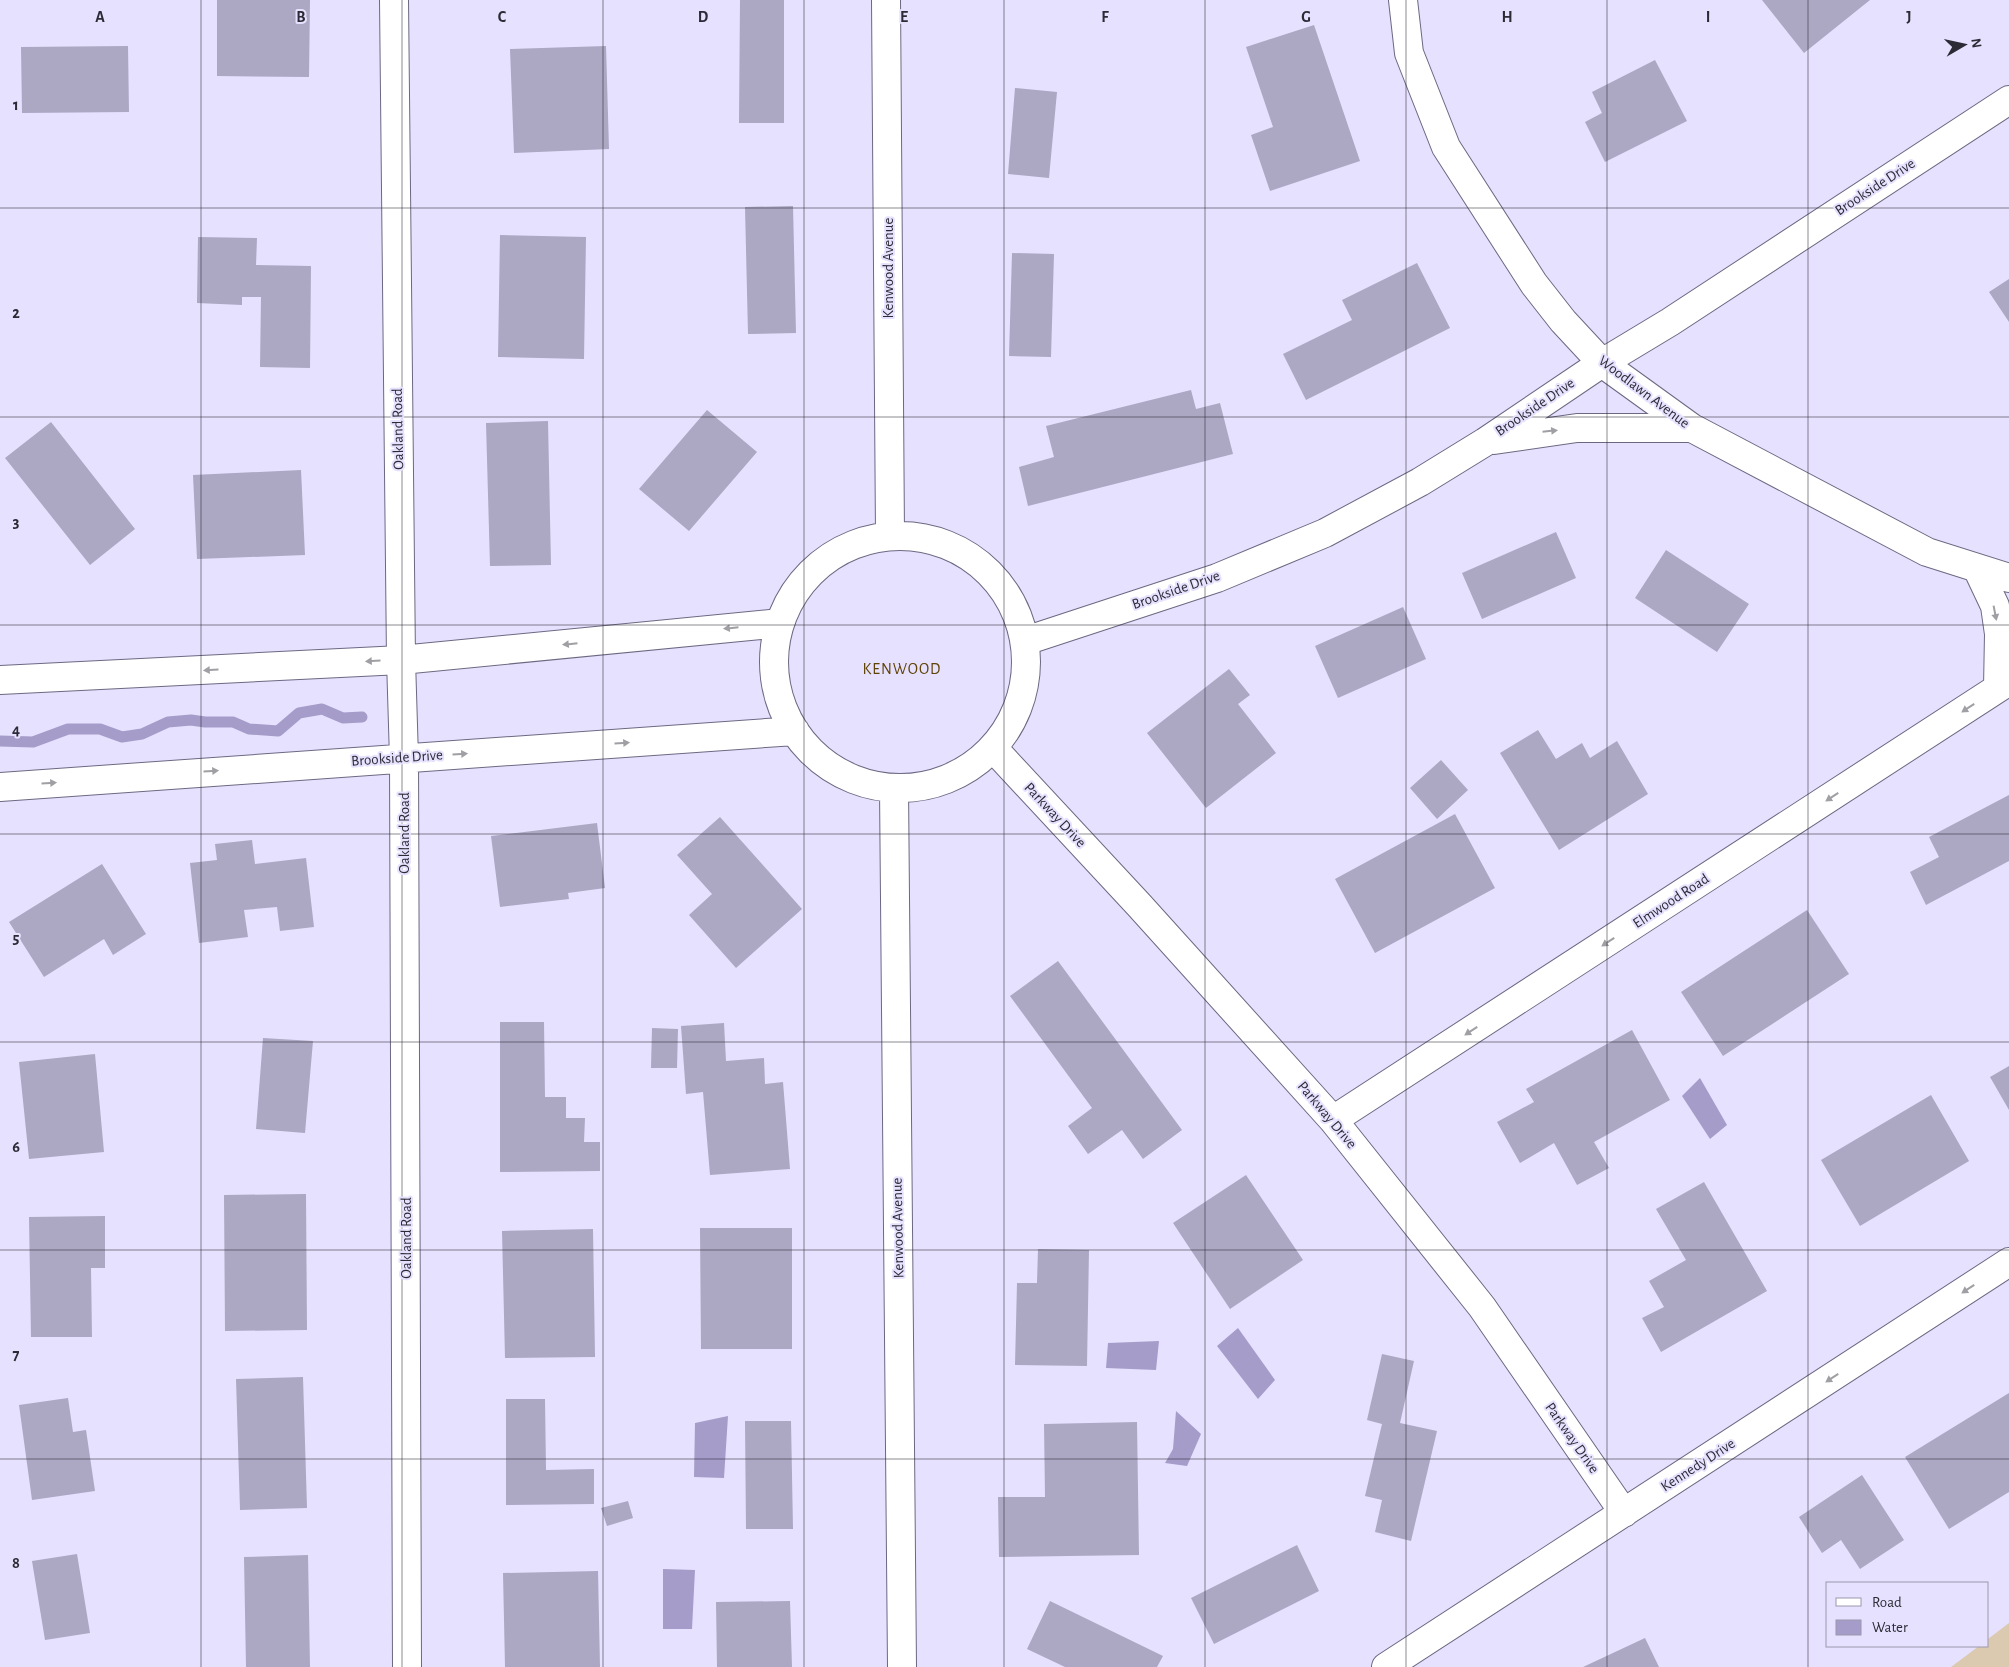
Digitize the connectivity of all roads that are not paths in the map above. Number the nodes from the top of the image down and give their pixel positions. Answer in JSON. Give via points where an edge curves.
{"nodes":[{"id":1,"x":394,"y":0,"type":"edge"},
{"id":2,"x":886,"y":0,"type":"edge"},
{"id":3,"x":1403,"y":0,"type":"edge"},
{"id":4,"x":2009,"y":100,"type":"edge"},
{"id":5,"x":1602,"y":363,"type":"junction"},
{"id":6,"x":1692,"y":428,"type":"junction"},
{"id":7,"x":1485,"y":442,"type":"junction"},
{"id":8,"x":890,"y":535,"type":"junction"},
{"id":9,"x":1977,"y":568,"type":"junction"},
{"id":10,"x":2009,"y":578,"type":"edge"},
{"id":11,"x":780,"y":623,"type":"junction"},
{"id":12,"x":1024,"y":641,"type":"junction"},
{"id":13,"x":401,"y":660,"type":"junction"},
{"id":14,"x":0,"y":680,"type":"edge"},
{"id":15,"x":2004,"y":685,"type":"edge"},
{"id":16,"x":794,"y":731,"type":"junction"},
{"id":17,"x":993,"y":748,"type":"junction"},
{"id":18,"x":404,"y":758,"type":"junction"},
{"id":19,"x":0,"y":786,"type":"edge"},
{"id":20,"x":894,"y":788,"type":"junction"},
{"id":21,"x":1333,"y":1120,"type":"junction"},
{"id":22,"x":2009,"y":1262,"type":"edge"},
{"id":23,"x":1624,"y":1513,"type":"junction"},
{"id":24,"x":408,"y":1667,"type":"edge"},
{"id":25,"x":902,"y":1667,"type":"edge"},
{"id":26,"x":1386,"y":1667,"type":"edge"}],
"edges":[{"from":1,"to":13,"type":"street","name":"Oakland Road"},
{"from":2,"to":8,"type":"street","name":"Kenwood Avenue"},
{"from":3,"to":5,"type":"street","name":"Woodlawn Avenue","via":[[1409,53],[1446,147],[1534,284]]},
{"from":4,"to":5,"type":"street","name":"Brookside Drive"},
{"from":5,"to":6,"type":"street","name":"Woodlawn Avenue"},
{"from":5,"to":7,"type":"street","name":"Brookside Drive"},
{"from":7,"to":6,"type":"street","one_way":true,"via":[[1577,428]]},
{"from":6,"to":9,"type":"street","name":"Woodlawn Avenue","via":[[1927,552]]},
{"from":7,"to":12,"type":"street","name":"Brookside Drive","via":[[1420,482],[1325,533],[1217,578]]},
{"from":8,"to":11,"type":"street","via":[[854,544],[822,562],[796,590]]},
{"from":8,"to":12,"type":"street","via":[[927,538],[962,552],[991,574],[1013,605]]},
{"from":9,"to":10,"type":"street","name":"Woodlawn Avenue"},
{"from":9,"to":15,"type":"street","one_way":true,"via":[[1995,606]]},
{"from":11,"to":13,"type":"street","one_way":true},
{"from":11,"to":16,"type":"street","via":[[774,660],[779,697]]},
{"from":12,"to":17,"type":"street","via":[[1025,679],[1014,716]]},
{"from":13,"to":14,"type":"street","one_way":true},
{"from":13,"to":18,"type":"street","name":"Oakland Road"},
{"from":15,"to":21,"type":"street","name":"Elmwood Road","one_way":true},
{"from":18,"to":16,"type":"street","name":"Brookside Drive","one_way":true},
{"from":16,"to":20,"type":"street","via":[[821,760],[855,780]]},
{"from":17,"to":20,"type":"street","via":[[964,771],[930,785]]},
{"from":17,"to":21,"type":"street","name":"Parkway Drive"},
{"from":19,"to":18,"type":"street","name":"Brookside Drive","one_way":true},
{"from":18,"to":24,"type":"street","name":"Oakland Road"},
{"from":20,"to":25,"type":"street","name":"Kenwood Avenue"},
{"from":21,"to":23,"type":"street","name":"Parkway Drive","via":[[1482,1307]]},
{"from":22,"to":23,"type":"street","name":"Kennedy Drive","one_way":true},
{"from":23,"to":26,"type":"street","name":"Kennedy Drive"}]}
